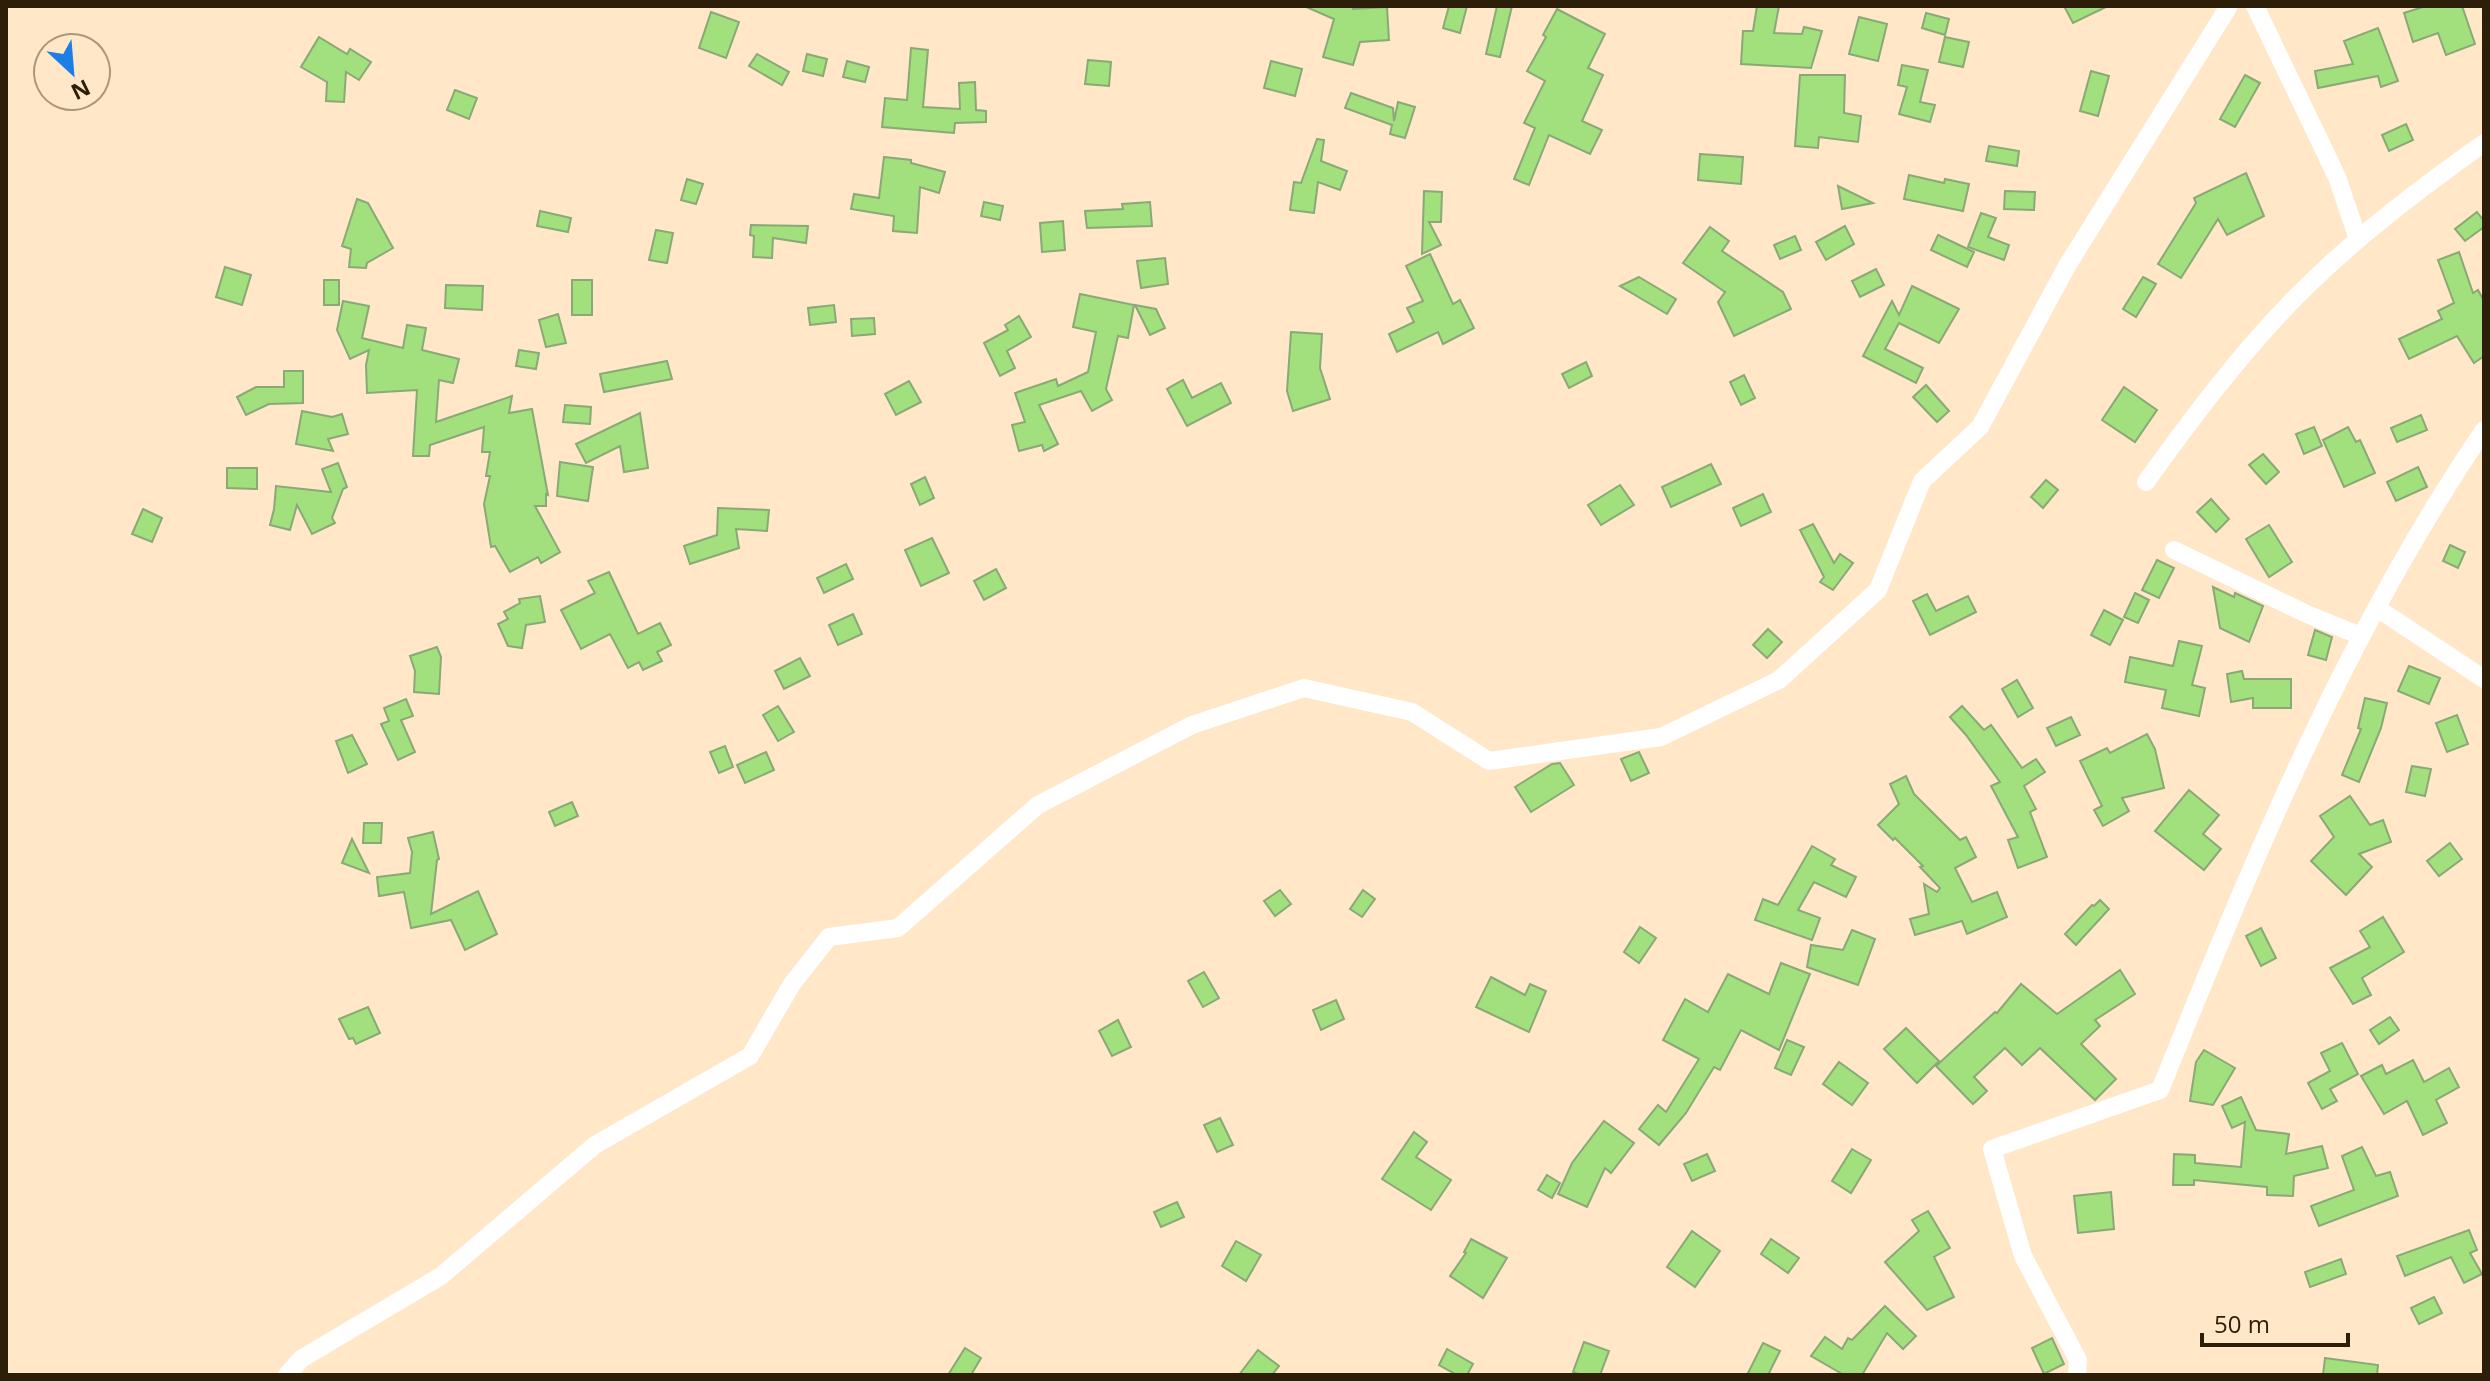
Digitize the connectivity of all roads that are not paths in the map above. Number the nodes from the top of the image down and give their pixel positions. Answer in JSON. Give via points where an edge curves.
{"nodes":[{"id":1,"x":2229,"y":6,"type":"edge"},
{"id":2,"x":2255,"y":6,"type":"edge"},
{"id":3,"x":2484,"y":143,"type":"edge"},
{"id":4,"x":2358,"y":239,"type":"junction"},
{"id":5,"x":2484,"y":430,"type":"edge"},
{"id":6,"x":2146,"y":482,"type":"dead end"},
{"id":7,"x":2174,"y":550,"type":"dead end"},
{"id":8,"x":2377,"y":608,"type":"junction"},
{"id":9,"x":2361,"y":636,"type":"junction"},
{"id":10,"x":2484,"y":679,"type":"edge"},
{"id":11,"x":287,"y":1375,"type":"edge"},
{"id":12,"x":2077,"y":1375,"type":"edge"}],
"edges":[{"from":1,"to":11,"type":"street","via":[[2067,266],[1980,427],[1922,481],[1878,590],[1779,680],[1661,737],[1489,761],[1412,712],[1304,688],[1192,725],[1038,805],[898,928],[829,937],[792,984],[750,1056],[595,1145],[441,1276],[301,1359]]},
{"from":2,"to":4,"type":"street","via":[[2337,177]]},
{"from":3,"to":4,"type":"street"},
{"from":4,"to":6,"type":"street","via":[[2239,359]]},
{"from":5,"to":8,"type":"street"},
{"from":7,"to":9,"type":"street"},
{"from":8,"to":9,"type":"street"},
{"from":8,"to":10,"type":"street"},
{"from":9,"to":12,"type":"street","via":[[2305,747],[2160,1090],[1992,1149],[2023,1256],[2078,1360]]}]}
